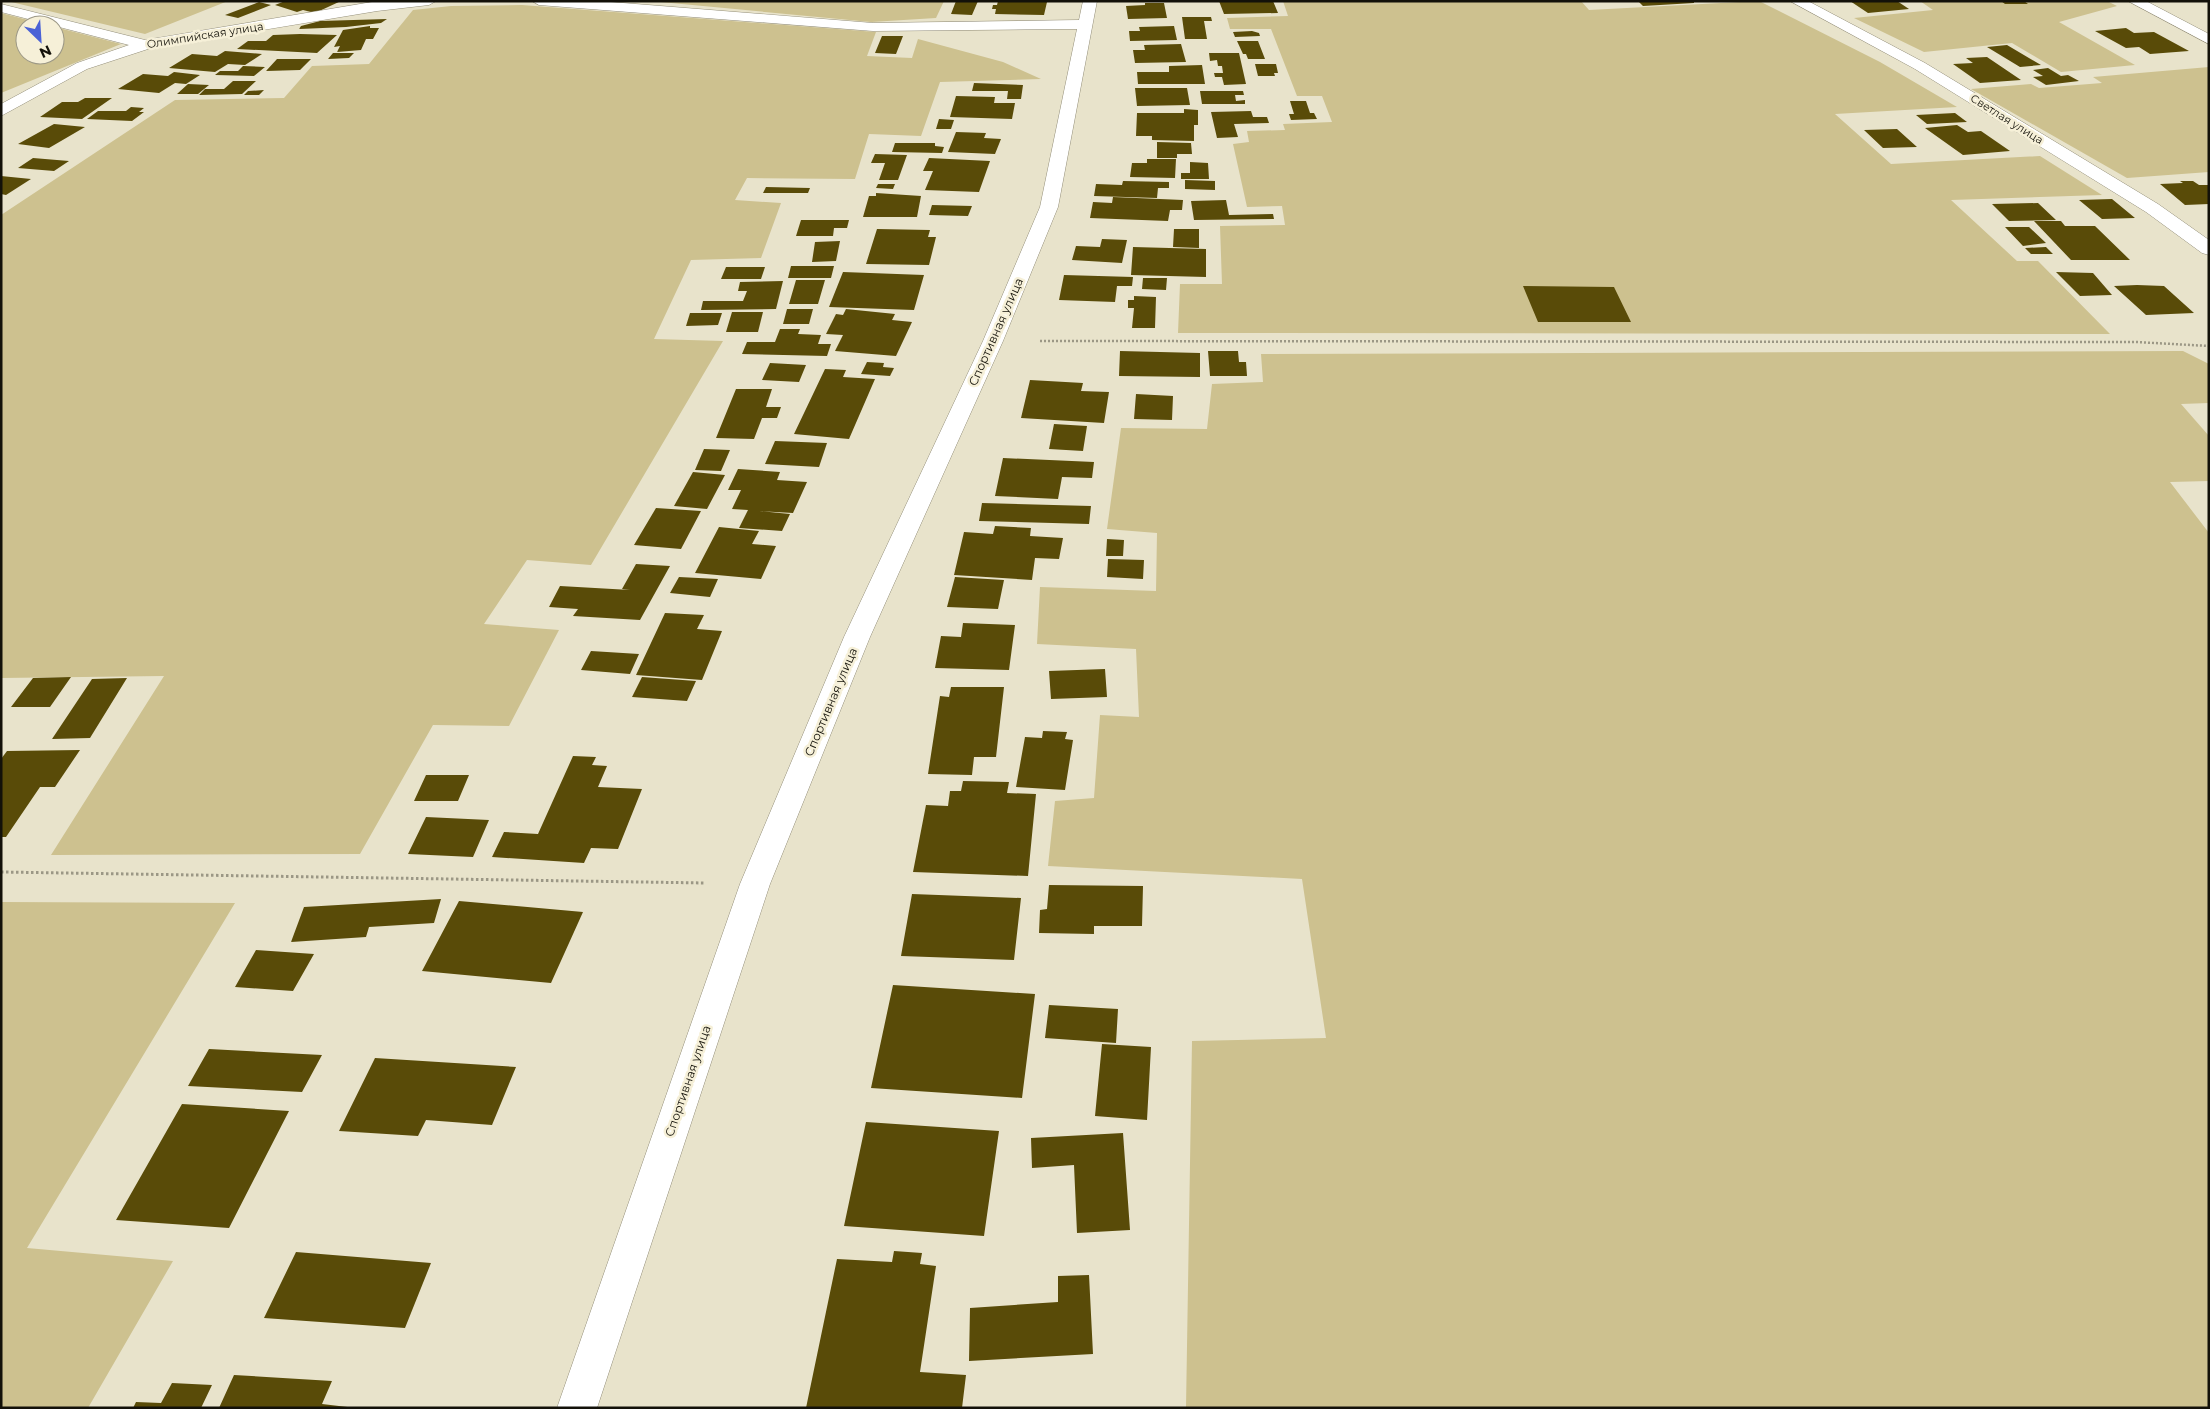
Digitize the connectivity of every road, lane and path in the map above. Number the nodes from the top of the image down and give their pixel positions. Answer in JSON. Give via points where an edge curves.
{"nodes":[{"id":1,"x":429,"y":1,"type":"edge"},
{"id":2,"x":539,"y":1,"type":"edge"},
{"id":3,"x":1797,"y":1,"type":"edge"},
{"id":4,"x":2135,"y":1,"type":"edge"},
{"id":5,"x":384,"y":4,"type":"edge"},
{"id":6,"x":1,"y":8,"type":"edge"},
{"id":7,"x":1087,"y":13,"type":"edge"},
{"id":8,"x":2209,"y":40,"type":"edge"},
{"id":9,"x":145,"y":44,"type":"junction"},
{"id":10,"x":1,"y":111,"type":"edge"},
{"id":11,"x":2209,"y":249,"type":"edge"},
{"id":12,"x":993,"y":341,"type":"junction"},
{"id":13,"x":2209,"y":346,"type":"edge"},
{"id":14,"x":1,"y":872,"type":"edge"},
{"id":15,"x":755,"y":884,"type":"junction"},
{"id":16,"x":576,"y":1408,"type":"edge"}],
"edges":[{"from":1,"to":5,"type":"street","name":"Олимпийская улица"},
{"from":2,"to":7,"type":"street","via":[[873,28]]},
{"from":3,"to":11,"type":"street","name":"Светлая улица","via":[[1920,66],[2152,208]]},
{"from":4,"to":8,"type":"street"},
{"from":5,"to":9,"type":"street","name":"Олимпийская улица"},
{"from":6,"to":9,"type":"street"},
{"from":7,"to":12,"type":"street","name":"Спортивная улица","via":[[1049,207]]},
{"from":9,"to":10,"type":"street","name":"Олимпийская улица","via":[[82,66]]},
{"from":12,"to":13,"type":"path","via":[[2136,342]]},
{"from":12,"to":15,"type":"street","name":"Спортивная улица","via":[[857,637]]},
{"from":14,"to":15,"type":"path"},
{"from":15,"to":16,"type":"street","name":"Спортивная улица"}]}
